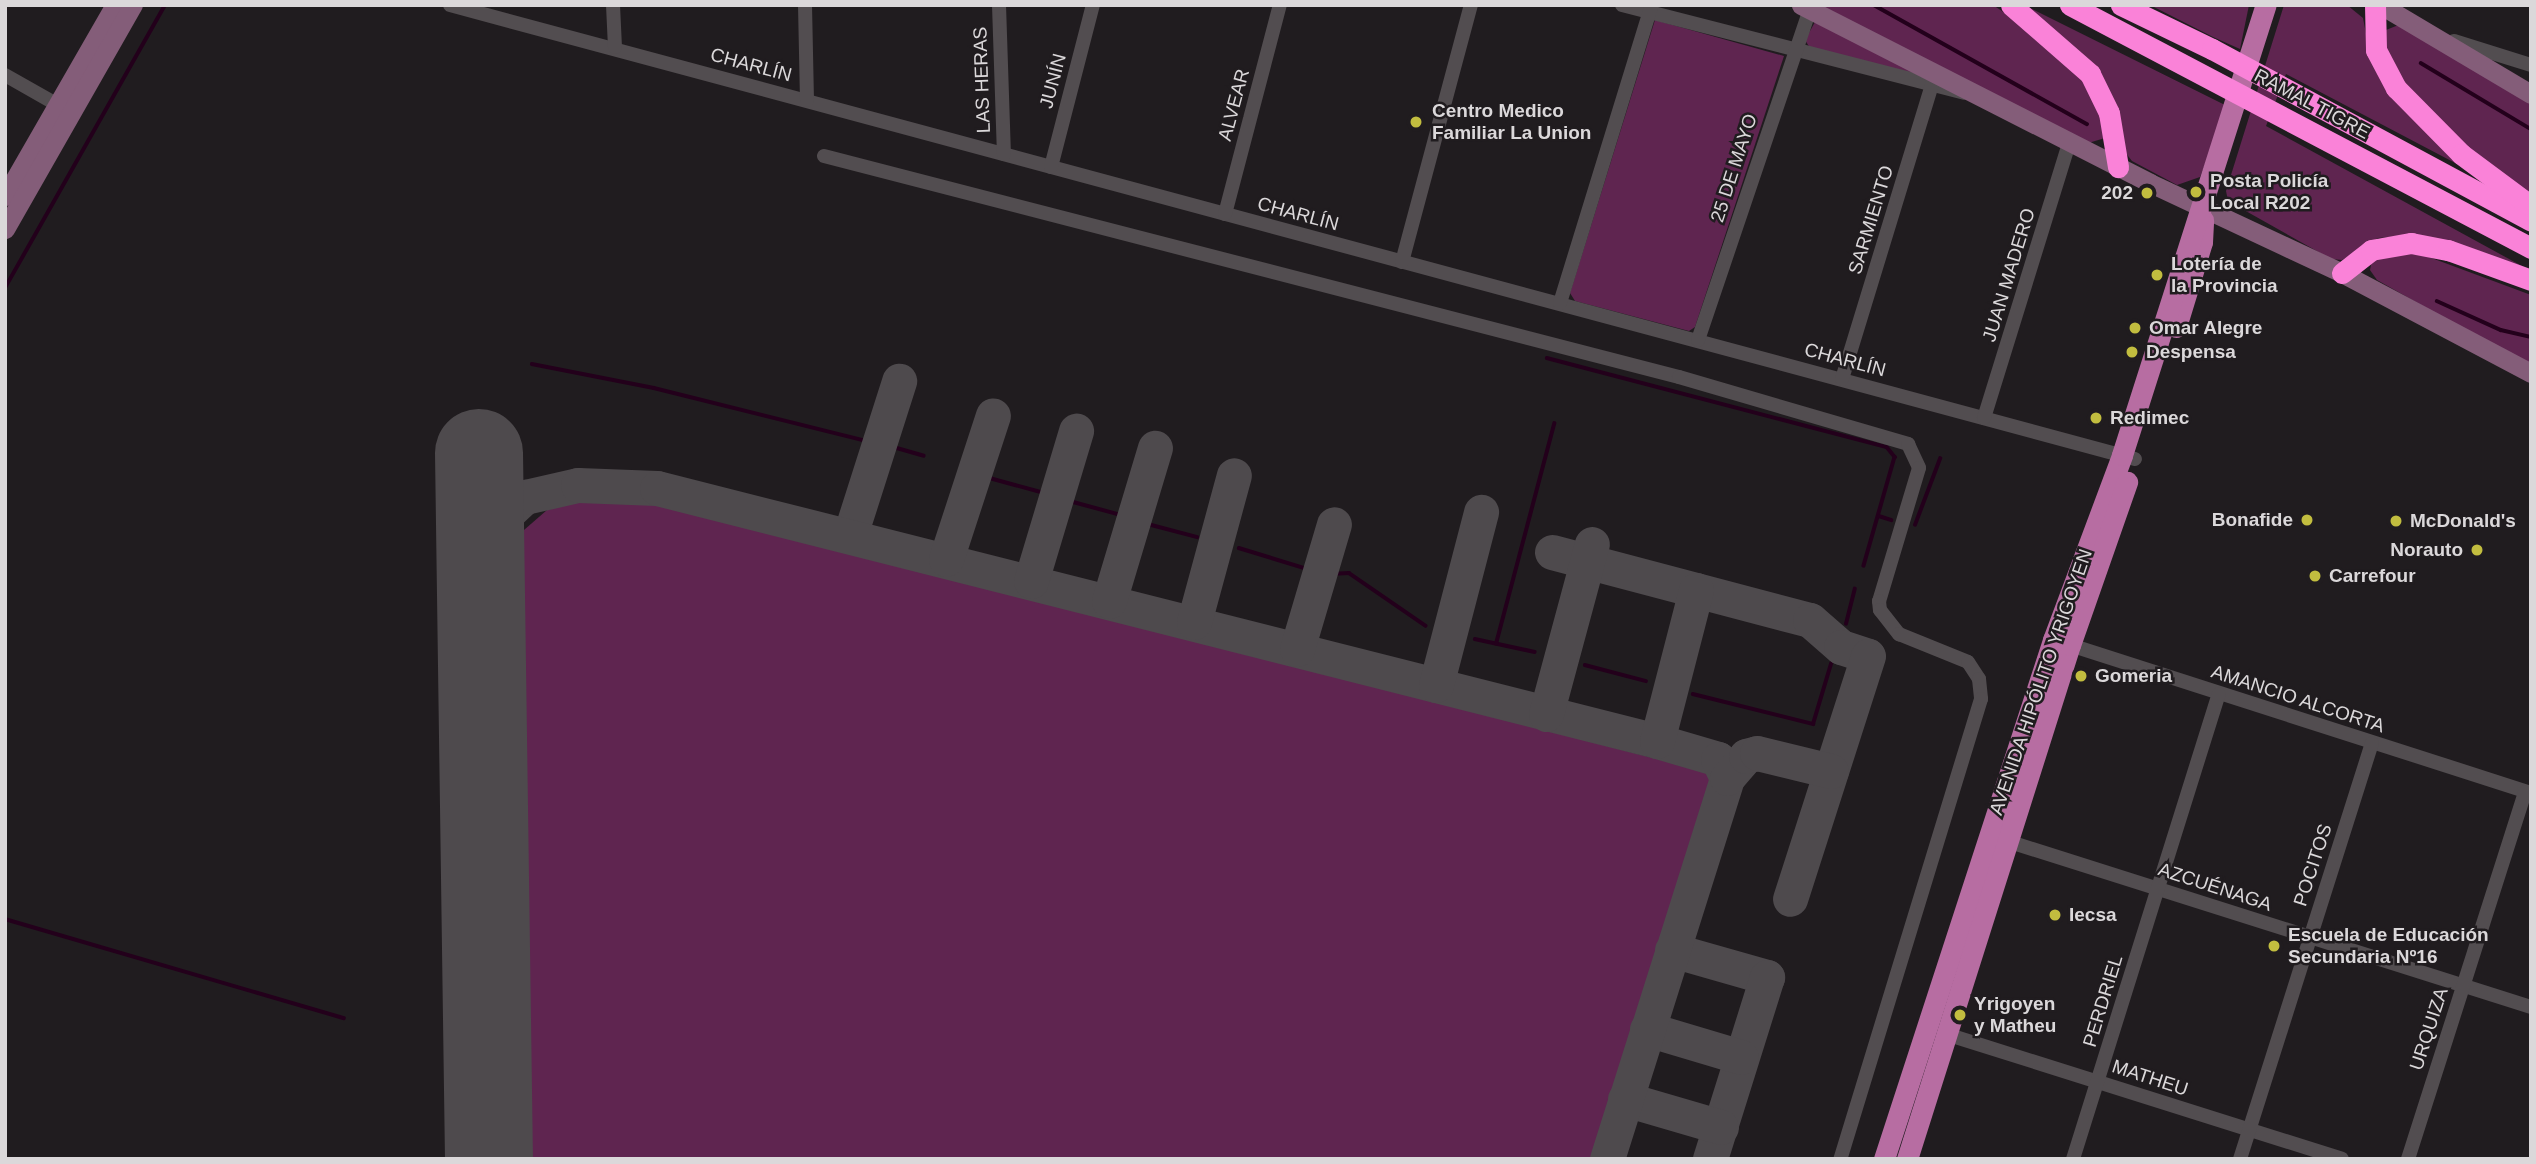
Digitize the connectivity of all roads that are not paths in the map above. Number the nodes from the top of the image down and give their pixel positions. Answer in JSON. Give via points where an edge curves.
{"nodes":[{"id":1,"x":116,"y":5,"type":"edge"},
{"id":2,"x":133,"y":5,"type":"edge"},
{"id":3,"x":450,"y":5,"type":"edge"},
{"id":4,"x":613,"y":5,"type":"edge"},
{"id":5,"x":805,"y":5,"type":"edge"},
{"id":6,"x":999,"y":5,"type":"edge"},
{"id":7,"x":1093,"y":5,"type":"edge"},
{"id":8,"x":1280,"y":5,"type":"edge"},
{"id":9,"x":1471,"y":5,"type":"edge"},
{"id":10,"x":1622,"y":5,"type":"edge"},
{"id":11,"x":2011,"y":5,"type":"edge"},
{"id":12,"x":2070,"y":5,"type":"edge"},
{"id":13,"x":2121,"y":5,"type":"edge"},
{"id":14,"x":2266,"y":5,"type":"edge"},
{"id":15,"x":2375,"y":5,"type":"edge"},
{"id":16,"x":2381,"y":5,"type":"edge"},
{"id":17,"x":1805,"y":7,"type":"edge"},
{"id":18,"x":1651,"y":9,"type":"edge"},
{"id":19,"x":2429,"y":32,"type":"junction"},
{"id":20,"x":615,"y":47,"type":"junction"},
{"id":21,"x":1792,"y":51,"type":"junction"},
{"id":22,"x":2531,"y":65,"type":"edge"},
{"id":23,"x":5,"y":75,"type":"edge"},
{"id":24,"x":1933,"y":79,"type":"junction"},
{"id":25,"x":2531,"y":94,"type":"edge"},
{"id":26,"x":807,"y":100,"type":"junction"},
{"id":27,"x":58,"y":105,"type":"junction"},
{"id":28,"x":2069,"y":143,"type":"junction"},
{"id":29,"x":1004,"y":154,"type":"junction"},
{"id":30,"x":824,"y":156,"type":"dead end"},
{"id":31,"x":1051,"y":167,"type":"junction"},
{"id":32,"x":2118,"y":167,"type":"junction"},
{"id":33,"x":5,"y":196,"type":"edge"},
{"id":34,"x":2203,"y":206,"type":"junction"},
{"id":35,"x":2531,"y":206,"type":"edge"},
{"id":36,"x":1225,"y":214,"type":"junction"},
{"id":37,"x":2531,"y":221,"type":"edge"},
{"id":38,"x":5,"y":229,"type":"edge"},
{"id":39,"x":2531,"y":248,"type":"edge"},
{"id":40,"x":1402,"y":262,"type":"junction"},
{"id":41,"x":2342,"y":273,"type":"junction"},
{"id":42,"x":2531,"y":280,"type":"edge"},
{"id":43,"x":1559,"y":303,"type":"junction"},
{"id":44,"x":1698,"y":341,"type":"junction"},
{"id":45,"x":2531,"y":373,"type":"edge"},
{"id":46,"x":1842,"y":379,"type":"junction"},
{"id":47,"x":1984,"y":418,"type":"junction"},
{"id":48,"x":2128,"y":457,"type":"junction"},
{"id":49,"x":2062,"y":642,"type":"junction"},
{"id":50,"x":2219,"y":694,"type":"junction"},
{"id":51,"x":2372,"y":743,"type":"junction"},
{"id":52,"x":2528,"y":792,"type":"edge"},
{"id":53,"x":2007,"y":841,"type":"junction"},
{"id":54,"x":2158,"y":889,"type":"junction"},
{"id":55,"x":2310,"y":937,"type":"junction"},
{"id":56,"x":1956,"y":970,"type":"junction"},
{"id":57,"x":2463,"y":986,"type":"junction"},
{"id":58,"x":2531,"y":1007,"type":"edge"},
{"id":59,"x":1947,"y":1034,"type":"junction"},
{"id":60,"x":2098,"y":1081,"type":"junction"},
{"id":61,"x":2249,"y":1129,"type":"junction"},
{"id":62,"x":1840,"y":1159,"type":"edge"},
{"id":63,"x":1884,"y":1159,"type":"edge"},
{"id":64,"x":1907,"y":1159,"type":"edge"},
{"id":65,"x":2073,"y":1159,"type":"edge"},
{"id":66,"x":2240,"y":1159,"type":"edge"},
{"id":67,"x":2342,"y":1159,"type":"edge"},
{"id":68,"x":2409,"y":1159,"type":"edge"}],
"edges":[{"from":1,"to":27,"type":"street"},
{"from":2,"to":38,"type":"street"},
{"from":3,"to":20,"type":"street","name":"CHARLÍN"},
{"from":4,"to":20,"type":"street"},
{"from":5,"to":26,"type":"street"},
{"from":6,"to":29,"type":"street","name":"LAS HERAS"},
{"from":7,"to":31,"type":"street","name":"JUNÍN"},
{"from":8,"to":36,"type":"street","name":"ALVEAR"},
{"from":9,"to":40,"type":"street"},
{"from":10,"to":18,"type":"street"},
{"from":11,"to":32,"type":"highway","via":[[2090,74],[2109,113]]},
{"from":12,"to":39,"type":"highway","name":"RAMAL TIGRE"},
{"from":13,"to":37,"type":"highway","name":"RAMAL TIGRE","via":[[2288,89]]},
{"from":14,"to":34,"type":"main road","name":"AVENIDA HIPÓLITO YRIGOYEN"},
{"from":15,"to":35,"type":"highway","via":[[2376,50],[2396,88],[2461,155]]},
{"from":16,"to":19,"type":"street"},
{"from":17,"to":21,"type":"street","name":"25 DE MAYO"},
{"from":17,"to":24,"type":"street"},
{"from":18,"to":21,"type":"street"},
{"from":18,"to":43,"type":"street"},
{"from":19,"to":22,"type":"street"},
{"from":19,"to":25,"type":"street"},
{"from":20,"to":26,"type":"street","name":"CHARLÍN"},
{"from":21,"to":24,"type":"street"},
{"from":21,"to":44,"type":"street","name":"25 DE MAYO"},
{"from":23,"to":27,"type":"street"},
{"from":24,"to":28,"type":"street","via":[[1982,96]]},
{"from":24,"to":46,"type":"street","name":"SARMIENTO"},
{"from":26,"to":29,"type":"street","name":"CHARLÍN"},
{"from":27,"to":33,"type":"street"},
{"from":28,"to":32,"type":"street"},
{"from":28,"to":47,"type":"street","name":"JUAN MADERO"},
{"from":29,"to":31,"type":"street","name":"CHARLÍN"},
{"from":30,"to":62,"type":"street","via":[[1679,377],[1908,444],[1919,468],[1879,601],[1881,610],[1899,634],[1968,662],[1979,679],[1981,699]]},
{"from":31,"to":36,"type":"street","name":"CHARLÍN"},
{"from":32,"to":34,"type":"street"},
{"from":34,"to":41,"type":"street"},
{"from":34,"to":48,"type":"main road","name":"AVENIDA HIPÓLITO YRIGOYEN","via":[[2185,247]]},
{"from":36,"to":40,"type":"street","name":"CHARLÍN"},
{"from":40,"to":43,"type":"street","name":"CHARLÍN"},
{"from":41,"to":42,"type":"highway","via":[[2371,250],[2411,243],[2448,250]]},
{"from":41,"to":45,"type":"street"},
{"from":43,"to":44,"type":"street","name":"CHARLÍN"},
{"from":44,"to":46,"type":"street","name":"CHARLÍN"},
{"from":46,"to":47,"type":"street","name":"CHARLÍN"},
{"from":47,"to":48,"type":"street","name":"CHARLÍN"},
{"from":48,"to":49,"type":"main road","name":"AVENIDA HIPÓLITO YRIGOYEN"},
{"from":49,"to":50,"type":"street","name":"AMANCIO ALCORTA"},
{"from":49,"to":53,"type":"main road","name":"AVENIDA HIPÓLITO YRIGOYEN"},
{"from":49,"to":56,"type":"main road","name":"AVENIDA HIPÓLITO YRIGOYEN"},
{"from":50,"to":51,"type":"street","name":"AMANCIO ALCORTA"},
{"from":50,"to":54,"type":"street","name":"PERDRIEL"},
{"from":51,"to":52,"type":"street","name":"AMANCIO ALCORTA"},
{"from":51,"to":55,"type":"street","name":"POCITOS"},
{"from":52,"to":57,"type":"street","name":"URQUIZA"},
{"from":53,"to":54,"type":"street","name":"AZCUÉNAGA"},
{"from":53,"to":56,"type":"main road","name":"AVENIDA HIPÓLITO YRIGOYEN"},
{"from":54,"to":55,"type":"street","name":"AZCUÉNAGA"},
{"from":54,"to":60,"type":"street","name":"PERDRIEL"},
{"from":55,"to":57,"type":"street","name":"AZCUÉNAGA"},
{"from":55,"to":61,"type":"street","name":"POCITOS"},
{"from":56,"to":59,"type":"main road","name":"AVENIDA HIPÓLITO YRIGOYEN"},
{"from":56,"to":63,"type":"main road","name":"AVENIDA HIPÓLITO YRIGOYEN"},
{"from":57,"to":58,"type":"street","name":"AZCUÉNAGA"},
{"from":57,"to":68,"type":"street","name":"URQUIZA"},
{"from":59,"to":60,"type":"street","name":"MATHEU"},
{"from":59,"to":64,"type":"main road","name":"AVENIDA HIPÓLITO YRIGOYEN"},
{"from":60,"to":61,"type":"street","name":"MATHEU"},
{"from":60,"to":65,"type":"street","name":"PERDRIEL"},
{"from":61,"to":66,"type":"street","name":"POCITOS"},
{"from":61,"to":67,"type":"street","name":"MATHEU"}]}
